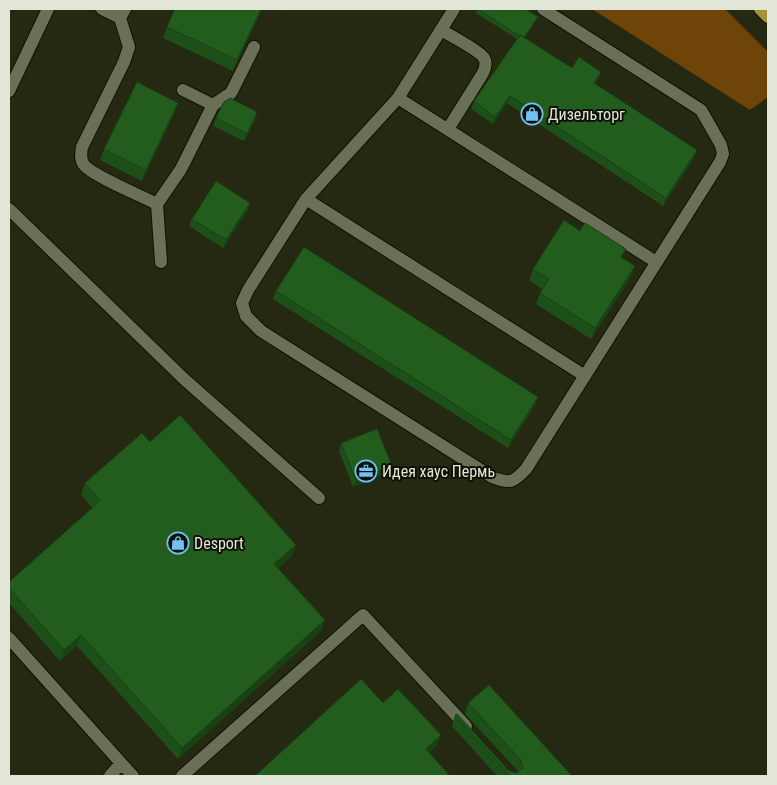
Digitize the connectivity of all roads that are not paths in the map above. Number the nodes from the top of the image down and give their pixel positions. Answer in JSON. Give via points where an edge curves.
{"nodes":[{"id":1,"x":48,"y":9,"type":"edge"},
{"id":2,"x":102,"y":9,"type":"edge"},
{"id":3,"x":454,"y":9,"type":"edge"},
{"id":4,"x":543,"y":9,"type":"edge"},
{"id":5,"x":760,"y":9,"type":"edge"},
{"id":6,"x":123,"y":13,"type":"edge"},
{"id":7,"x":768,"y":17,"type":"edge"},
{"id":8,"x":441,"y":30,"type":"junction"},
{"id":9,"x":254,"y":47,"type":"dead end"},
{"id":10,"x":183,"y":90,"type":"dead end"},
{"id":11,"x":9,"y":91,"type":"edge"},
{"id":12,"x":398,"y":98,"type":"junction"},
{"id":13,"x":213,"y":105,"type":"junction"},
{"id":14,"x":448,"y":129,"type":"junction"},
{"id":15,"x":306,"y":199,"type":"junction"},
{"id":16,"x":157,"y":204,"type":"junction"},
{"id":17,"x":9,"y":209,"type":"edge"},
{"id":18,"x":161,"y":262,"type":"dead end"},
{"id":19,"x":656,"y":262,"type":"junction"},
{"id":20,"x":585,"y":376,"type":"junction"},
{"id":21,"x":319,"y":498,"type":"dead end"},
{"id":22,"x":9,"y":638,"type":"edge"},
{"id":23,"x":472,"y":733,"type":"edge"},
{"id":24,"x":121,"y":763,"type":"junction"},
{"id":25,"x":110,"y":776,"type":"edge"},
{"id":26,"x":133,"y":776,"type":"edge"},
{"id":27,"x":182,"y":776,"type":"edge"}],
"edges":[{"from":1,"to":11,"type":"street"},
{"from":2,"to":6,"type":"street"},
{"from":3,"to":8,"type":"street"},
{"from":4,"to":19,"type":"street","via":[[701,110],[721,146],[720,162]]},
{"from":5,"to":7,"type":"main road"},
{"from":6,"to":16,"type":"street","via":[[129,47],[80,157],[84,166],[95,174]]},
{"from":8,"to":12,"type":"street"},
{"from":8,"to":14,"type":"street","via":[[479,53],[486,66]]},
{"from":9,"to":13,"type":"street","via":[[231,93]]},
{"from":10,"to":13,"type":"street"},
{"from":12,"to":14,"type":"street"},
{"from":12,"to":15,"type":"street"},
{"from":13,"to":16,"type":"street","via":[[181,169]]},
{"from":14,"to":19,"type":"street"},
{"from":15,"to":20,"type":"street"},
{"from":15,"to":20,"type":"street","via":[[242,303],[246,316],[261,331],[492,477],[505,482],[516,480],[526,468]]},
{"from":16,"to":18,"type":"street"},
{"from":17,"to":21,"type":"street","via":[[184,379]]},
{"from":19,"to":20,"type":"street"},
{"from":22,"to":24,"type":"street"},
{"from":23,"to":27,"type":"street","via":[[363,615]]},
{"from":24,"to":25,"type":"street"},
{"from":24,"to":26,"type":"street"}]}
